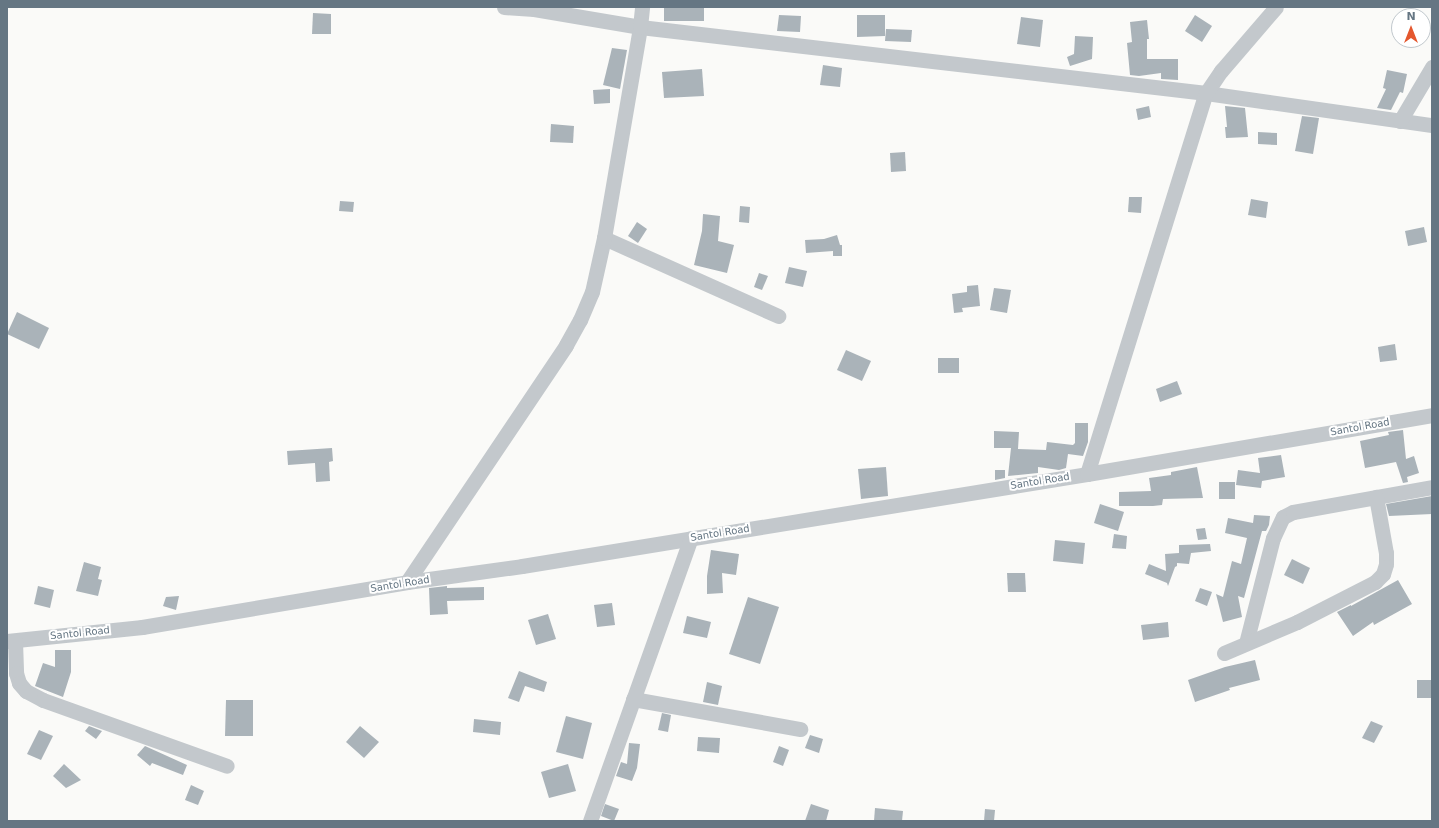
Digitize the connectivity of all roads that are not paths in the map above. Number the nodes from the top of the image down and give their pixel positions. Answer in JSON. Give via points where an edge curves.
{"nodes":[{"id":1,"x":504,"y":7,"type":"edge"},
{"id":2,"x":642,"y":7,"type":"edge"},
{"id":3,"x":1276,"y":7,"type":"edge"},
{"id":4,"x":640,"y":27,"type":"junction"},
{"id":5,"x":1432,"y":67,"type":"edge"},
{"id":6,"x":1206,"y":93,"type":"junction"},
{"id":7,"x":1400,"y":121,"type":"junction"},
{"id":8,"x":1432,"y":125,"type":"edge"},
{"id":9,"x":604,"y":238,"type":"junction"},
{"id":10,"x":778,"y":316,"type":"dead end"},
{"id":11,"x":1432,"y":415,"type":"edge"},
{"id":12,"x":1087,"y":474,"type":"junction"},
{"id":13,"x":1432,"y":487,"type":"edge"},
{"id":14,"x":1376,"y":497,"type":"junction"},
{"id":15,"x":691,"y":538,"type":"junction"},
{"id":16,"x":407,"y":582,"type":"junction"},
{"id":17,"x":11,"y":641,"type":"edge"},
{"id":18,"x":1246,"y":643,"type":"junction"},
{"id":19,"x":1224,"y":653,"type":"dead end"},
{"id":20,"x":633,"y":699,"type":"junction"},
{"id":21,"x":800,"y":729,"type":"dead end"},
{"id":22,"x":226,"y":766,"type":"dead end"},
{"id":23,"x":590,"y":821,"type":"edge"}],
"edges":[{"from":1,"to":4,"type":"street","via":[[534,9]]},
{"from":2,"to":4,"type":"street"},
{"from":3,"to":6,"type":"street","via":[[1221,71]]},
{"from":4,"to":6,"type":"street"},
{"from":4,"to":9,"type":"street"},
{"from":5,"to":7,"type":"street"},
{"from":6,"to":7,"type":"street"},
{"from":6,"to":12,"type":"street"},
{"from":7,"to":8,"type":"street"},
{"from":9,"to":10,"type":"street"},
{"from":9,"to":16,"type":"street","via":[[592,292],[566,346]]},
{"from":11,"to":12,"type":"street","name":"Santol Road"},
{"from":12,"to":15,"type":"street","name":"Santol Road"},
{"from":13,"to":14,"type":"street"},
{"from":14,"to":18,"type":"street","via":[[1293,512],[1283,517],[1273,538]]},
{"from":14,"to":18,"type":"street","via":[[1386,553],[1383,574],[1375,582],[1297,622]]},
{"from":15,"to":16,"type":"street","name":"Santol Road"},
{"from":15,"to":20,"type":"street"},
{"from":16,"to":17,"type":"street","name":"Santol Road","via":[[142,627]]},
{"from":17,"to":22,"type":"street","via":[[16,673],[19,683],[26,691],[43,700]]},
{"from":18,"to":19,"type":"street"},
{"from":20,"to":21,"type":"street"},
{"from":20,"to":23,"type":"street"}]}
